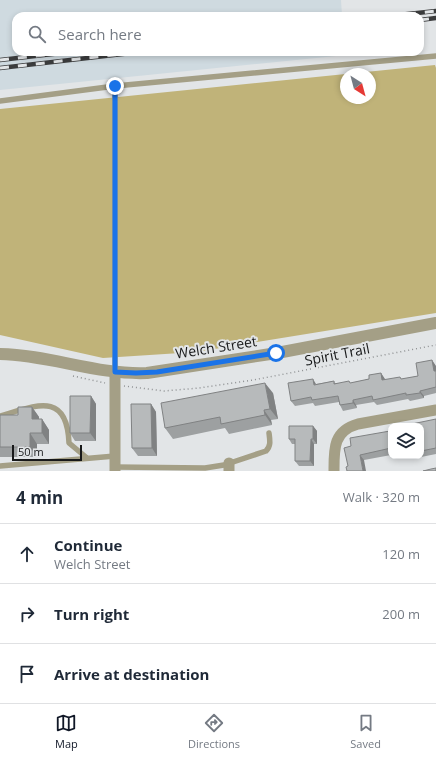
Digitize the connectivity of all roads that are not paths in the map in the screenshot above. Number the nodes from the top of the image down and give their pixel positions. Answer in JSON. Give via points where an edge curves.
{"nodes":[{"id":1,"x":436,"y":56,"type":"edge"},
{"id":2,"x":115,"y":86,"type":"junction"},
{"id":3,"x":0,"y":101,"type":"edge"},
{"id":4,"x":436,"y":323,"type":"edge"},
{"id":5,"x":0,"y":354,"type":"edge"},
{"id":6,"x":115,"y":372,"type":"junction"},
{"id":7,"x":436,"y":410,"type":"edge"},
{"id":8,"x":0,"y":416,"type":"edge"},
{"id":9,"x":269,"y":433,"type":"dead end"},
{"id":10,"x":87,"y":458,"type":"junction"},
{"id":11,"x":115,"y":465,"type":"edge"},
{"id":12,"x":0,"y":466,"type":"edge"},
{"id":13,"x":229,"y":467,"type":"edge"},
{"id":14,"x":334,"y":471,"type":"edge"}],
"edges":[{"from":1,"to":2,"type":"lane"},
{"from":2,"to":3,"type":"lane"},
{"from":2,"to":6,"type":"lane"},
{"from":4,"to":6,"type":"street","name":"Welch Street","via":[[169,370]]},
{"from":5,"to":6,"type":"street","name":"Welch Street"},
{"from":6,"to":11,"type":"street"},
{"from":7,"to":14,"type":"street","via":[[358,424],[346,429],[335,446]]},
{"from":8,"to":10,"type":"lane","via":[[38,406],[50,406],[66,419],[69,444]]},
{"from":9,"to":13,"type":"lane","via":[[270,443],[266,451]]},
{"from":10,"to":11,"type":"lane"},
{"from":10,"to":12,"type":"lane"},
{"from":11,"to":13,"type":"lane"}]}
